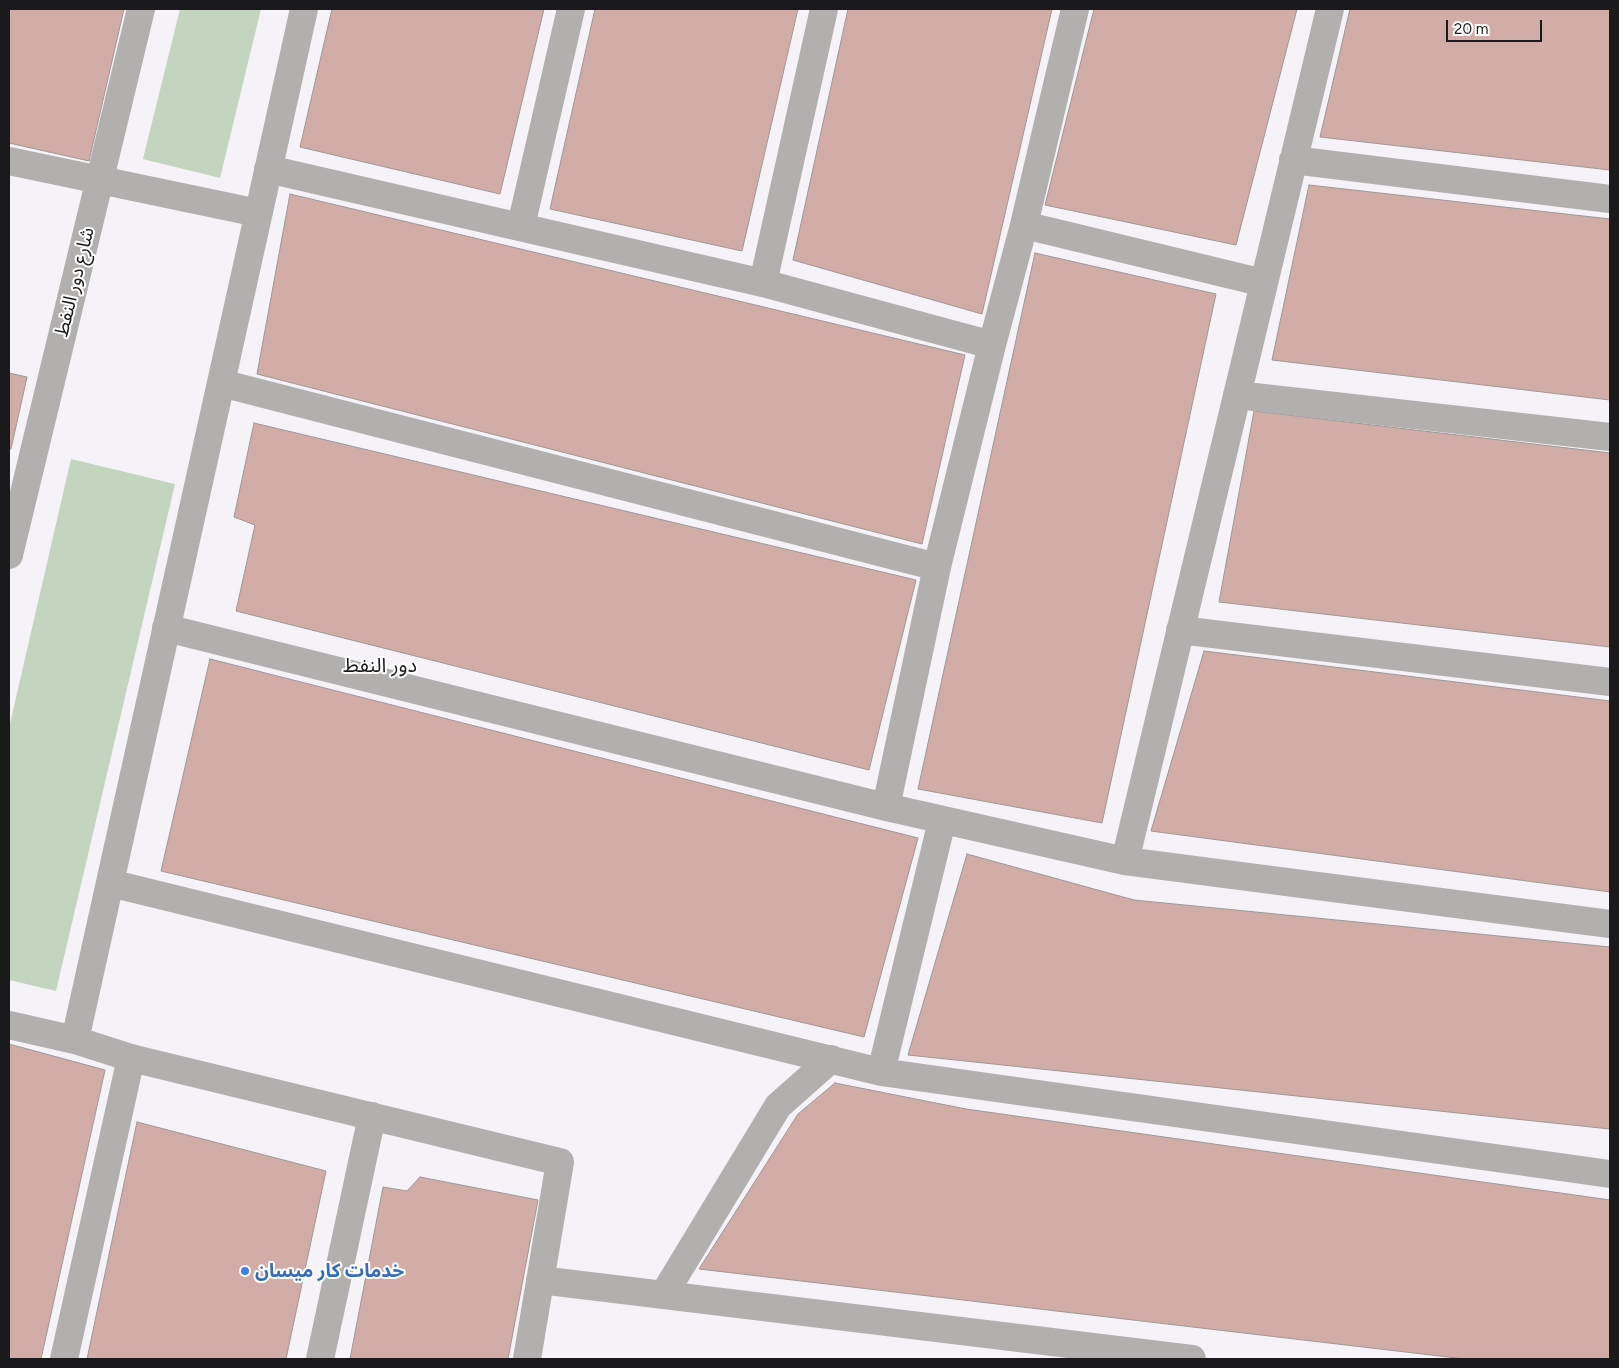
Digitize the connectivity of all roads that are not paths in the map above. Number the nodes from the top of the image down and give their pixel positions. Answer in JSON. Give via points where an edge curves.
{"nodes":[{"id":1,"x":141,"y":9,"type":"edge"},
{"id":2,"x":304,"y":9,"type":"edge"},
{"id":3,"x":571,"y":9,"type":"edge"},
{"id":4,"x":824,"y":9,"type":"edge"},
{"id":5,"x":1075,"y":9,"type":"edge"},
{"id":6,"x":1330,"y":9,"type":"edge"},
{"id":7,"x":9,"y":160,"type":"edge"},
{"id":8,"x":1293,"y":160,"type":"junction"},
{"id":9,"x":268,"y":168,"type":"junction"},
{"id":10,"x":100,"y":179,"type":"junction"},
{"id":11,"x":1610,"y":200,"type":"edge"},
{"id":12,"x":258,"y":213,"type":"junction"},
{"id":13,"x":1024,"y":225,"type":"junction"},
{"id":14,"x":521,"y":226,"type":"junction"},
{"id":15,"x":763,"y":283,"type":"junction"},
{"id":16,"x":1264,"y":283,"type":"junction"},
{"id":17,"x":992,"y":345,"type":"junction"},
{"id":18,"x":221,"y":384,"type":"junction"},
{"id":19,"x":1237,"y":395,"type":"junction"},
{"id":20,"x":1610,"y":436,"type":"edge"},
{"id":21,"x":9,"y":555,"type":"edge"},
{"id":22,"x":937,"y":567,"type":"junction"},
{"id":23,"x":166,"y":628,"type":"junction"},
{"id":24,"x":1180,"y":630,"type":"junction"},
{"id":25,"x":1610,"y":682,"type":"edge"},
{"id":26,"x":886,"y":807,"type":"junction"},
{"id":27,"x":942,"y":821,"type":"junction"},
{"id":28,"x":1126,"y":861,"type":"junction"},
{"id":29,"x":110,"y":883,"type":"junction"},
{"id":30,"x":1610,"y":924,"type":"edge"},
{"id":31,"x":9,"y":1025,"type":"edge"},
{"id":32,"x":75,"y":1040,"type":"junction"},
{"id":33,"x":131,"y":1058,"type":"junction"},
{"id":34,"x":832,"y":1059,"type":"junction"},
{"id":35,"x":881,"y":1072,"type":"junction"},
{"id":36,"x":372,"y":1116,"type":"junction"},
{"id":37,"x":1610,"y":1174,"type":"edge"},
{"id":38,"x":540,"y":1280,"type":"junction"},
{"id":39,"x":664,"y":1294,"type":"junction"},
{"id":40,"x":64,"y":1359,"type":"edge"},
{"id":41,"x":320,"y":1359,"type":"edge"},
{"id":42,"x":527,"y":1359,"type":"edge"},
{"id":43,"x":1192,"y":1359,"type":"edge"}],
"edges":[{"from":1,"to":10,"type":"street","name":"شارع دور النفط"},
{"from":2,"to":9,"type":"street"},
{"from":3,"to":14,"type":"street"},
{"from":4,"to":15,"type":"street"},
{"from":5,"to":13,"type":"street"},
{"from":6,"to":8,"type":"street"},
{"from":7,"to":10,"type":"street"},
{"from":8,"to":11,"type":"street"},
{"from":8,"to":16,"type":"street"},
{"from":9,"to":12,"type":"street"},
{"from":9,"to":14,"type":"street"},
{"from":10,"to":12,"type":"street"},
{"from":10,"to":21,"type":"street","name":"شارع دور النفط"},
{"from":12,"to":18,"type":"street"},
{"from":13,"to":16,"type":"street"},
{"from":13,"to":17,"type":"street"},
{"from":14,"to":15,"type":"street"},
{"from":15,"to":17,"type":"street"},
{"from":16,"to":19,"type":"street"},
{"from":17,"to":22,"type":"street"},
{"from":18,"to":22,"type":"street"},
{"from":18,"to":23,"type":"street"},
{"from":19,"to":20,"type":"street"},
{"from":19,"to":24,"type":"street"},
{"from":22,"to":26,"type":"street"},
{"from":23,"to":26,"type":"street"},
{"from":23,"to":29,"type":"street"},
{"from":24,"to":25,"type":"street"},
{"from":24,"to":28,"type":"street"},
{"from":26,"to":27,"type":"street"},
{"from":27,"to":28,"type":"street"},
{"from":27,"to":35,"type":"street"},
{"from":28,"to":30,"type":"street"},
{"from":29,"to":32,"type":"street"},
{"from":29,"to":34,"type":"street"},
{"from":31,"to":32,"type":"street"},
{"from":32,"to":33,"type":"street"},
{"from":33,"to":36,"type":"street"},
{"from":33,"to":40,"type":"street"},
{"from":34,"to":35,"type":"street"},
{"from":34,"to":39,"type":"street","via":[[778,1106]]},
{"from":35,"to":37,"type":"street"},
{"from":36,"to":38,"type":"street","via":[[560,1162]]},
{"from":36,"to":41,"type":"street"},
{"from":38,"to":39,"type":"street"},
{"from":38,"to":42,"type":"street"},
{"from":39,"to":43,"type":"street"}]}
